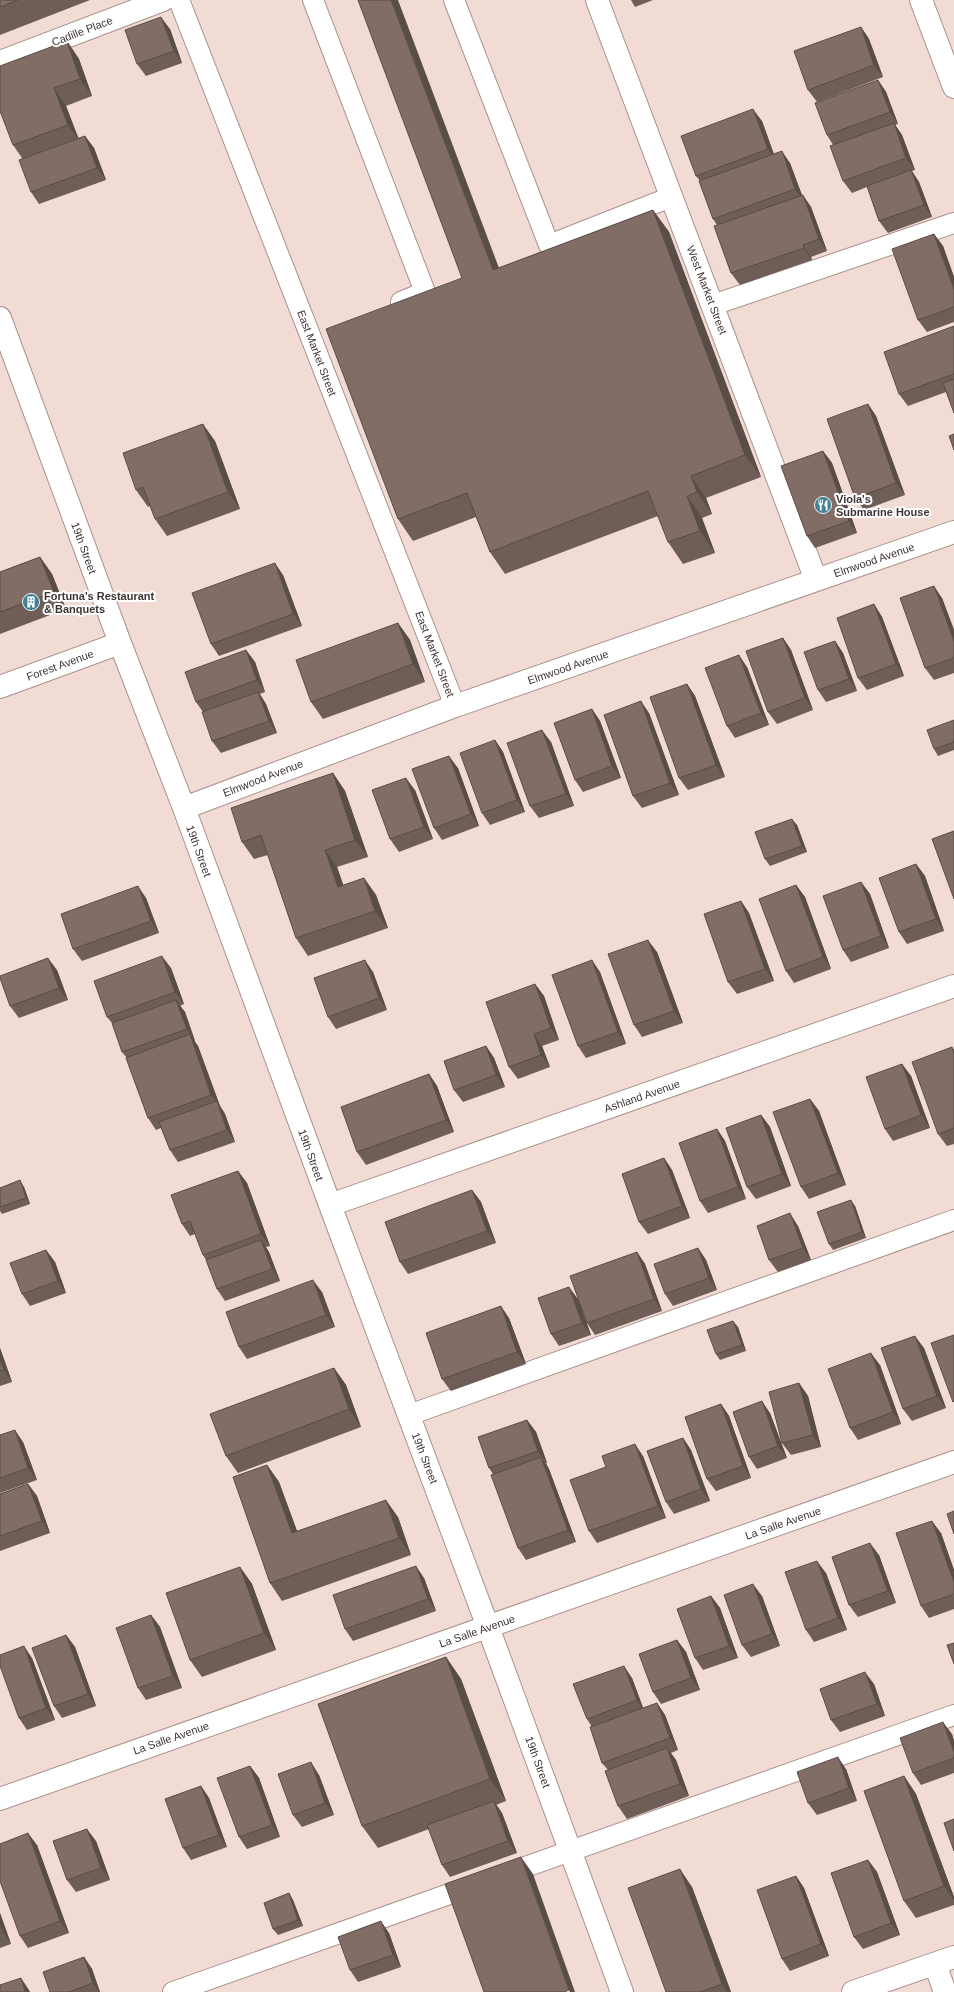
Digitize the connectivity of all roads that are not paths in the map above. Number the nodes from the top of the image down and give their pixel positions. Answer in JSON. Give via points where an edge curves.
{"nodes":[{"id":1,"x":163,"y":0,"type":"edge"},
{"id":2,"x":179,"y":0,"type":"edge"},
{"id":3,"x":314,"y":0,"type":"edge"},
{"id":4,"x":454,"y":0,"type":"edge"},
{"id":5,"x":597,"y":0,"type":"edge"},
{"id":6,"x":921,"y":0,"type":"edge"},
{"id":7,"x":0,"y":62,"type":"edge"},
{"id":8,"x":954,"y":87,"type":"edge"},
{"id":9,"x":671,"y":197,"type":"junction"},
{"id":10,"x":954,"y":223,"type":"edge"},
{"id":11,"x":713,"y":306,"type":"junction"},
{"id":12,"x":382,"y":310,"type":"edge"},
{"id":13,"x":0,"y":318,"type":"edge"},
{"id":14,"x":954,"y":532,"type":"edge"},
{"id":15,"x":816,"y":580,"type":"junction"},
{"id":16,"x":120,"y":643,"type":"junction"},
{"id":17,"x":0,"y":687,"type":"edge"},
{"id":18,"x":455,"y":706,"type":"junction"},
{"id":19,"x":184,"y":808,"type":"junction"},
{"id":20,"x":954,"y":986,"type":"edge"},
{"id":21,"x":330,"y":1206,"type":"junction"},
{"id":22,"x":954,"y":1220,"type":"edge"},
{"id":23,"x":409,"y":1415,"type":"junction"},
{"id":24,"x":954,"y":1462,"type":"edge"},
{"id":25,"x":488,"y":1627,"type":"junction"},
{"id":26,"x":954,"y":1716,"type":"edge"},
{"id":27,"x":0,"y":1799,"type":"edge"},
{"id":28,"x":570,"y":1850,"type":"junction"},
{"id":29,"x":944,"y":1961,"type":"edge"},
{"id":30,"x":173,"y":1992,"type":"edge"},
{"id":31,"x":622,"y":1992,"type":"edge"},
{"id":32,"x":853,"y":1992,"type":"edge"},
{"id":33,"x":945,"y":1992,"type":"edge"}],
"edges":[{"from":1,"to":7,"type":"street","name":"Cadille Place"},
{"from":2,"to":18,"type":"lane","name":"East Market Street","via":[[319,336]]},
{"from":3,"to":12,"type":"lane","via":[[425,292]]},
{"from":4,"to":9,"type":"lane","via":[[549,245]]},
{"from":5,"to":9,"type":"street","name":"West Market Street"},
{"from":6,"to":8,"type":"street"},
{"from":9,"to":11,"type":"street","name":"West Market Street"},
{"from":10,"to":11,"type":"lane"},
{"from":11,"to":15,"type":"street","name":"West Market Street"},
{"from":13,"to":16,"type":"street","name":"19th Street"},
{"from":14,"to":15,"type":"street","name":"Elmwood Avenue"},
{"from":15,"to":18,"type":"street","name":"Elmwood Avenue"},
{"from":16,"to":17,"type":"street","name":"Forest Avenue"},
{"from":16,"to":19,"type":"street","name":"19th Street"},
{"from":18,"to":19,"type":"street","name":"Elmwood Avenue"},
{"from":19,"to":21,"type":"street","name":"19th Street"},
{"from":20,"to":21,"type":"street","name":"Ashland Avenue"},
{"from":21,"to":23,"type":"street","name":"19th Street"},
{"from":22,"to":23,"type":"lane"},
{"from":23,"to":25,"type":"street","name":"19th Street"},
{"from":24,"to":25,"type":"street","name":"La Salle Avenue"},
{"from":25,"to":27,"type":"street","name":"La Salle Avenue"},
{"from":25,"to":28,"type":"street","name":"19th Street"},
{"from":26,"to":28,"type":"lane"},
{"from":28,"to":30,"type":"lane"},
{"from":28,"to":31,"type":"street","name":"19th Street"},
{"from":29,"to":32,"type":"street"},
{"from":29,"to":33,"type":"street"}]}
